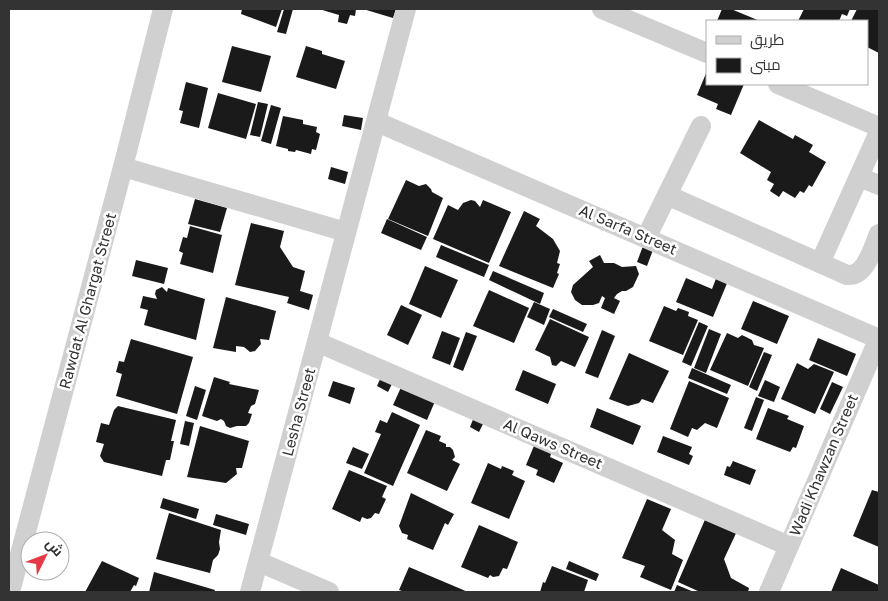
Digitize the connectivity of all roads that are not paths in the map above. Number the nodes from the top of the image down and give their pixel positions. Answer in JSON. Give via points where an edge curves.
{"nodes":[{"id":1,"x":164,"y":9,"type":"edge"},
{"id":2,"x":406,"y":9,"type":"edge"},
{"id":3,"x":602,"y":9,"type":"edge"},
{"id":4,"x":706,"y":53,"type":"edge"},
{"id":5,"x":780,"y":85,"type":"edge"},
{"id":6,"x":377,"y":122,"type":"junction"},
{"id":7,"x":701,"y":126,"type":"dead end"},
{"id":8,"x":879,"y":127,"type":"edge"},
{"id":9,"x":879,"y":132,"type":"edge"},
{"id":10,"x":124,"y":168,"type":"junction"},
{"id":11,"x":859,"y":177,"type":"junction"},
{"id":12,"x":879,"y":185,"type":"edge"},
{"id":13,"x":667,"y":195,"type":"junction"},
{"id":14,"x":346,"y":232,"type":"junction"},
{"id":15,"x":879,"y":234,"type":"edge"},
{"id":16,"x":646,"y":238,"type":"junction"},
{"id":17,"x":820,"y":263,"type":"junction"},
{"id":18,"x":879,"y":338,"type":"edge"},
{"id":19,"x":317,"y":342,"type":"junction"},
{"id":20,"x":789,"y":546,"type":"junction"},
{"id":21,"x":259,"y":562,"type":"junction"},
{"id":22,"x":10,"y":592,"type":"edge"},
{"id":23,"x":250,"y":592,"type":"edge"},
{"id":24,"x":329,"y":592,"type":"edge"},
{"id":25,"x":769,"y":592,"type":"edge"}],
"edges":[{"from":1,"to":10,"type":"street","name":"Rawdat Al Ghargat Street"},
{"from":2,"to":6,"type":"street","name":"Lesha Street"},
{"from":3,"to":4,"type":"street"},
{"from":5,"to":8,"type":"street"},
{"from":6,"to":14,"type":"street","name":"Lesha Street"},
{"from":6,"to":16,"type":"street","name":"Al Sarfa Street"},
{"from":7,"to":13,"type":"street"},
{"from":9,"to":11,"type":"street"},
{"from":10,"to":14,"type":"street"},
{"from":10,"to":22,"type":"street","name":"Rawdat Al Ghargat Street"},
{"from":11,"to":12,"type":"street"},
{"from":11,"to":17,"type":"street"},
{"from":13,"to":16,"type":"street"},
{"from":13,"to":17,"type":"street"},
{"from":14,"to":19,"type":"street","name":"Lesha Street"},
{"from":15,"to":17,"type":"street","via":[[863,269],[856,274],[847,275]]},
{"from":16,"to":18,"type":"street","name":"Al Sarfa Street"},
{"from":18,"to":20,"type":"street","name":"Wadi Khawzan Street"},
{"from":19,"to":20,"type":"street","name":"Al Qaws Street"},
{"from":19,"to":21,"type":"street","name":"Lesha Street"},
{"from":20,"to":25,"type":"street","name":"Wadi Khawzan Street"},
{"from":21,"to":23,"type":"street","name":"Lesha Street"},
{"from":21,"to":24,"type":"street"}]}
